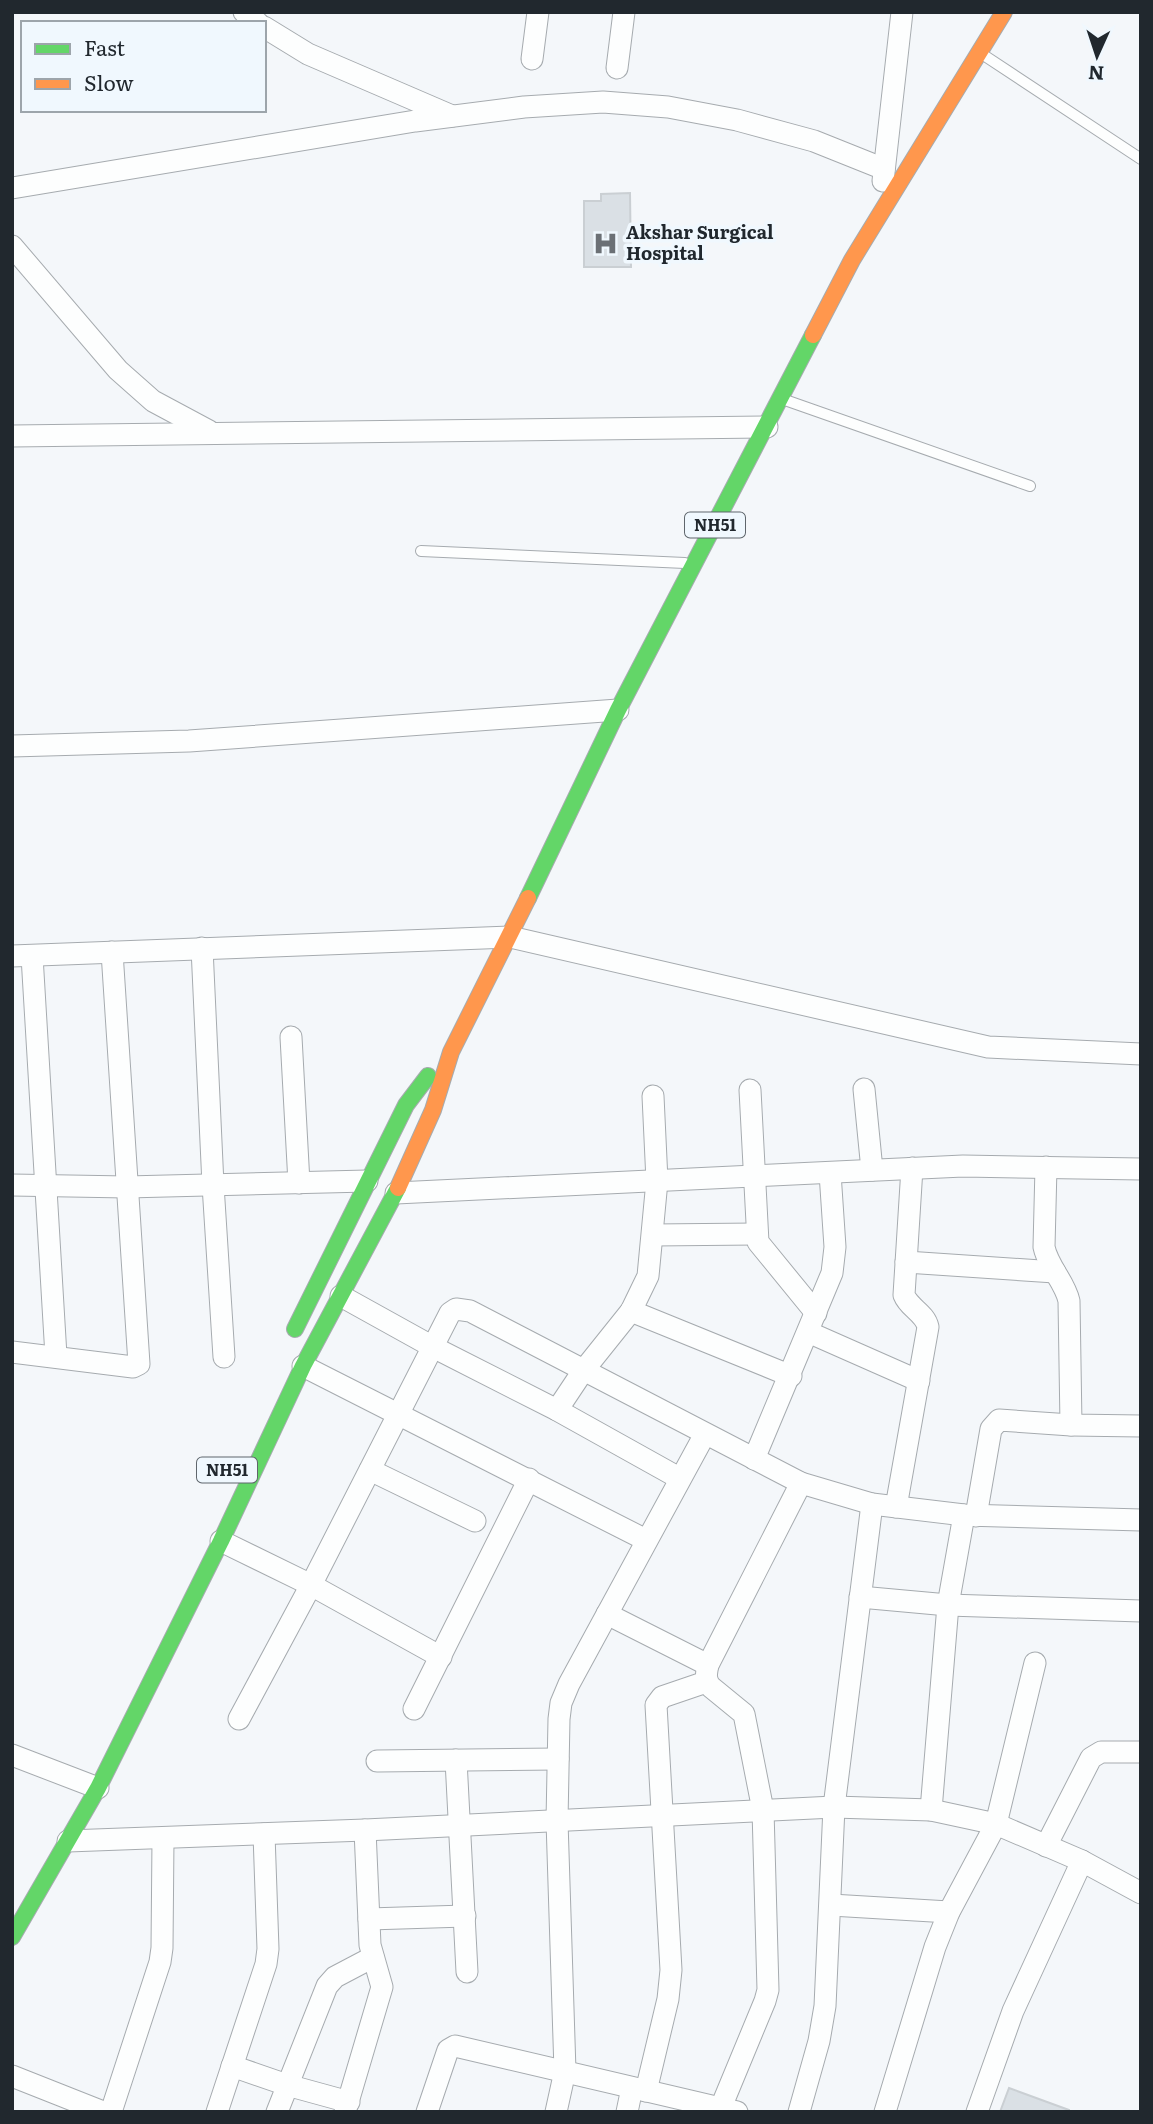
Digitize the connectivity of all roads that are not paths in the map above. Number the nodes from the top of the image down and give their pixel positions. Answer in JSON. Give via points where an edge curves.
{"nodes":[{"id":1,"x":538,"y":12,"type":"edge"},
{"id":2,"x":624,"y":12,"type":"edge"},
{"id":3,"x":902,"y":12,"type":"edge"},
{"id":4,"x":998,"y":12,"type":"edge"},
{"id":5,"x":1003,"y":13,"type":"edge"},
{"id":6,"x":266,"y":28,"type":"edge"},
{"id":7,"x":979,"y":52,"type":"junction"},
{"id":8,"x":532,"y":59,"type":"dead end"},
{"id":9,"x":617,"y":68,"type":"dead end"},
{"id":10,"x":454,"y":116,"type":"junction"},
{"id":11,"x":1141,"y":159,"type":"edge"},
{"id":12,"x":884,"y":169,"type":"junction"},
{"id":13,"x":12,"y":188,"type":"edge"},
{"id":14,"x":879,"y":216,"type":"junction"},
{"id":15,"x":12,"y":246,"type":"edge"},
{"id":16,"x":782,"y":398,"type":"junction"},
{"id":17,"x":767,"y":427,"type":"junction"},
{"id":18,"x":214,"y":434,"type":"junction"},
{"id":19,"x":12,"y":436,"type":"edge"},
{"id":20,"x":1030,"y":486,"type":"dead end"},
{"id":21,"x":421,"y":551,"type":"dead end"},
{"id":22,"x":694,"y":563,"type":"junction"},
{"id":23,"x":618,"y":710,"type":"junction"},
{"id":24,"x":12,"y":746,"type":"edge"},
{"id":25,"x":510,"y":937,"type":"junction"},
{"id":26,"x":202,"y":948,"type":"junction"},
{"id":27,"x":112,"y":952,"type":"junction"},
{"id":28,"x":22,"y":956,"type":"edge"},
{"id":29,"x":290,"y":1037,"type":"dead end"},
{"id":30,"x":452,"y":1052,"type":"junction"},
{"id":31,"x":1141,"y":1054,"type":"edge"},
{"id":32,"x":864,"y":1089,"type":"dead end"},
{"id":33,"x":750,"y":1090,"type":"dead end"},
{"id":34,"x":653,"y":1096,"type":"dead end"},
{"id":35,"x":1046,"y":1167,"type":"junction"},
{"id":36,"x":912,"y":1168,"type":"junction"},
{"id":37,"x":1141,"y":1169,"type":"edge"},
{"id":38,"x":872,"y":1170,"type":"junction"},
{"id":39,"x":830,"y":1173,"type":"junction"},
{"id":40,"x":753,"y":1177,"type":"junction"},
{"id":41,"x":367,"y":1181,"type":"junction"},
{"id":42,"x":657,"y":1181,"type":"junction"},
{"id":43,"x":299,"y":1183,"type":"junction"},
{"id":44,"x":12,"y":1185,"type":"edge"},
{"id":45,"x":213,"y":1185,"type":"junction"},
{"id":46,"x":46,"y":1186,"type":"junction"},
{"id":47,"x":127,"y":1187,"type":"junction"},
{"id":48,"x":396,"y":1193,"type":"junction"},
{"id":49,"x":756,"y":1234,"type":"junction"},
{"id":50,"x":653,"y":1235,"type":"junction"},
{"id":51,"x":906,"y":1262,"type":"junction"},
{"id":52,"x":1055,"y":1272,"type":"junction"},
{"id":53,"x":341,"y":1296,"type":"junction"},
{"id":54,"x":632,"y":1311,"type":"junction"},
{"id":55,"x":812,"y":1323,"type":"junction"},
{"id":56,"x":288,"y":1344,"type":"dead end"},
{"id":57,"x":432,"y":1347,"type":"junction"},
{"id":58,"x":12,"y":1352,"type":"edge"},
{"id":59,"x":56,"y":1356,"type":"junction"},
{"id":60,"x":225,"y":1357,"type":"dead end"},
{"id":61,"x":303,"y":1366,"type":"junction"},
{"id":62,"x":583,"y":1371,"type":"junction"},
{"id":63,"x":791,"y":1376,"type":"junction"},
{"id":64,"x":919,"y":1381,"type":"junction"},
{"id":65,"x":557,"y":1410,"type":"junction"},
{"id":66,"x":398,"y":1413,"type":"junction"},
{"id":67,"x":1071,"y":1425,"type":"junction"},
{"id":68,"x":1141,"y":1426,"type":"edge"},
{"id":69,"x":705,"y":1434,"type":"junction"},
{"id":70,"x":754,"y":1460,"type":"junction"},
{"id":71,"x":370,"y":1470,"type":"junction"},
{"id":72,"x":679,"y":1478,"type":"junction"},
{"id":73,"x":529,"y":1479,"type":"junction"},
{"id":74,"x":801,"y":1483,"type":"junction"},
{"id":75,"x":872,"y":1504,"type":"junction"},
{"id":76,"x":896,"y":1507,"type":"junction"},
{"id":77,"x":970,"y":1515,"type":"junction"},
{"id":78,"x":1141,"y":1520,"type":"edge"},
{"id":79,"x":475,"y":1521,"type":"dead end"},
{"id":80,"x":646,"y":1540,"type":"junction"},
{"id":81,"x":221,"y":1541,"type":"junction"},
{"id":82,"x":312,"y":1586,"type":"junction"},
{"id":83,"x":860,"y":1597,"type":"junction"},
{"id":84,"x":948,"y":1605,"type":"junction"},
{"id":85,"x":1141,"y":1611,"type":"edge"},
{"id":86,"x":607,"y":1614,"type":"junction"},
{"id":87,"x":441,"y":1657,"type":"junction"},
{"id":88,"x":1035,"y":1663,"type":"dead end"},
{"id":89,"x":707,"y":1674,"type":"junction"},
{"id":90,"x":414,"y":1709,"type":"dead end"},
{"id":91,"x":239,"y":1718,"type":"dead end"},
{"id":92,"x":1141,"y":1752,"type":"edge"},
{"id":93,"x":12,"y":1755,"type":"edge"},
{"id":94,"x":558,"y":1759,"type":"junction"},
{"id":95,"x":456,"y":1760,"type":"junction"},
{"id":96,"x":377,"y":1761,"type":"dead end"},
{"id":97,"x":98,"y":1788,"type":"junction"},
{"id":98,"x":834,"y":1807,"type":"junction"},
{"id":99,"x":764,"y":1810,"type":"junction"},
{"id":100,"x":931,"y":1810,"type":"junction"},
{"id":101,"x":662,"y":1817,"type":"junction"},
{"id":102,"x":557,"y":1821,"type":"junction"},
{"id":103,"x":996,"y":1824,"type":"junction"},
{"id":104,"x":458,"y":1825,"type":"junction"},
{"id":105,"x":365,"y":1830,"type":"junction"},
{"id":106,"x":264,"y":1834,"type":"junction"},
{"id":107,"x":163,"y":1839,"type":"junction"},
{"id":108,"x":68,"y":1841,"type":"junction"},
{"id":109,"x":1046,"y":1846,"type":"junction"},
{"id":110,"x":1082,"y":1861,"type":"junction"},
{"id":111,"x":1141,"y":1893,"type":"edge"},
{"id":112,"x":831,"y":1905,"type":"junction"},
{"id":113,"x":949,"y":1912,"type":"junction"},
{"id":114,"x":465,"y":1916,"type":"junction"},
{"id":115,"x":369,"y":1919,"type":"junction"},
{"id":116,"x":12,"y":1937,"type":"edge"},
{"id":117,"x":373,"y":1957,"type":"junction"},
{"id":118,"x":467,"y":1972,"type":"dead end"},
{"id":119,"x":232,"y":2066,"type":"junction"},
{"id":120,"x":565,"y":2071,"type":"junction"},
{"id":121,"x":12,"y":2076,"type":"edge"},
{"id":122,"x":287,"y":2085,"type":"junction"},
{"id":123,"x":639,"y":2090,"type":"junction"},
{"id":124,"x":347,"y":2107,"type":"edge"},
{"id":125,"x":725,"y":2110,"type":"edge"},
{"id":126,"x":103,"y":2112,"type":"edge"},
{"id":127,"x":111,"y":2112,"type":"edge"},
{"id":128,"x":217,"y":2112,"type":"edge"},
{"id":129,"x":277,"y":2112,"type":"edge"},
{"id":130,"x":427,"y":2112,"type":"edge"},
{"id":131,"x":556,"y":2112,"type":"edge"},
{"id":132,"x":627,"y":2112,"type":"edge"},
{"id":133,"x":799,"y":2112,"type":"edge"},
{"id":134,"x":885,"y":2112,"type":"edge"},
{"id":135,"x":977,"y":2112,"type":"edge"}],
"edges":[{"from":1,"to":8,"type":"street"},
{"from":2,"to":9,"type":"street"},
{"from":3,"to":12,"type":"street"},
{"from":4,"to":5,"type":"street"},
{"from":5,"to":7,"type":"highway","number":"NH51"},
{"from":6,"to":10,"type":"street","via":[[307,54]]},
{"from":7,"to":11,"type":"lane"},
{"from":7,"to":14,"type":"highway","number":"NH51"},
{"from":10,"to":12,"type":"street","via":[[603,102],[668,107],[801,137]]},
{"from":10,"to":13,"type":"street"},
{"from":12,"to":14,"type":"street"},
{"from":14,"to":16,"type":"highway","number":"NH51"},
{"from":15,"to":18,"type":"street","via":[[118,370],[153,401]]},
{"from":16,"to":17,"type":"highway","number":"NH51"},
{"from":16,"to":20,"type":"lane"},
{"from":17,"to":18,"type":"street"},
{"from":17,"to":22,"type":"highway","number":"NH51"},
{"from":18,"to":19,"type":"street"},
{"from":21,"to":22,"type":"lane"},
{"from":22,"to":23,"type":"highway","number":"NH51"},
{"from":23,"to":24,"type":"street","via":[[189,741]]},
{"from":23,"to":25,"type":"highway","number":"NH51"},
{"from":25,"to":26,"type":"street"},
{"from":25,"to":30,"type":"highway","number":"NH51"},
{"from":25,"to":31,"type":"street","via":[[988,1047]]},
{"from":26,"to":27,"type":"street"},
{"from":26,"to":45,"type":"street"},
{"from":27,"to":28,"type":"street"},
{"from":27,"to":47,"type":"street"},
{"from":28,"to":46,"type":"street"},
{"from":29,"to":43,"type":"street"},
{"from":30,"to":41,"type":"highway","number":"NH51","via":[[414,1092]]},
{"from":30,"to":48,"type":"highway","number":"NH51","via":[[433,1110]]},
{"from":32,"to":38,"type":"street"},
{"from":33,"to":40,"type":"street"},
{"from":34,"to":42,"type":"street"},
{"from":35,"to":36,"type":"street"},
{"from":35,"to":37,"type":"street"},
{"from":35,"to":52,"type":"street","via":[[1044,1247]]},
{"from":36,"to":38,"type":"street"},
{"from":36,"to":51,"type":"street"},
{"from":38,"to":39,"type":"street"},
{"from":39,"to":40,"type":"street"},
{"from":39,"to":55,"type":"street","via":[[835,1260]]},
{"from":40,"to":42,"type":"street"},
{"from":40,"to":49,"type":"street"},
{"from":41,"to":43,"type":"street"},
{"from":41,"to":56,"type":"highway","number":"NH51"},
{"from":42,"to":48,"type":"street"},
{"from":42,"to":50,"type":"street"},
{"from":43,"to":45,"type":"street"},
{"from":44,"to":46,"type":"street"},
{"from":45,"to":47,"type":"street"},
{"from":45,"to":60,"type":"street"},
{"from":46,"to":47,"type":"street"},
{"from":46,"to":59,"type":"street"},
{"from":47,"to":59,"type":"street","via":[[139,1364],[133,1367]]},
{"from":48,"to":53,"type":"highway","number":"NH51"},
{"from":49,"to":50,"type":"street"},
{"from":49,"to":55,"type":"street"},
{"from":50,"to":54,"type":"street","via":[[648,1276]]},
{"from":51,"to":52,"type":"street"},
{"from":51,"to":64,"type":"street","via":[[905,1299],[928,1327]]},
{"from":52,"to":67,"type":"street","via":[[1069,1301]]},
{"from":53,"to":57,"type":"street"},
{"from":53,"to":61,"type":"highway","number":"NH51"},
{"from":54,"to":62,"type":"street"},
{"from":54,"to":63,"type":"street"},
{"from":55,"to":63,"type":"street"},
{"from":55,"to":64,"type":"street"},
{"from":57,"to":62,"type":"street","via":[[450,1313],[463,1309]]},
{"from":57,"to":65,"type":"street"},
{"from":57,"to":66,"type":"street"},
{"from":58,"to":59,"type":"street"},
{"from":61,"to":66,"type":"street"},
{"from":61,"to":81,"type":"highway","number":"NH51"},
{"from":62,"to":65,"type":"street"},
{"from":62,"to":69,"type":"street"},
{"from":63,"to":70,"type":"street"},
{"from":64,"to":76,"type":"street"},
{"from":65,"to":72,"type":"street"},
{"from":66,"to":71,"type":"street"},
{"from":66,"to":73,"type":"street"},
{"from":67,"to":68,"type":"street"},
{"from":67,"to":77,"type":"street","via":[[1005,1419],[995,1423]]},
{"from":69,"to":70,"type":"street"},
{"from":69,"to":72,"type":"street"},
{"from":70,"to":74,"type":"street"},
{"from":71,"to":79,"type":"street"},
{"from":71,"to":82,"type":"street"},
{"from":72,"to":80,"type":"street"},
{"from":73,"to":80,"type":"street"},
{"from":73,"to":87,"type":"street"},
{"from":74,"to":75,"type":"street"},
{"from":74,"to":89,"type":"street"},
{"from":75,"to":76,"type":"street"},
{"from":75,"to":83,"type":"street"},
{"from":76,"to":77,"type":"street"},
{"from":77,"to":78,"type":"street"},
{"from":77,"to":84,"type":"street"},
{"from":80,"to":86,"type":"street"},
{"from":81,"to":82,"type":"street"},
{"from":81,"to":97,"type":"highway","number":"NH51"},
{"from":82,"to":87,"type":"street"},
{"from":82,"to":91,"type":"street"},
{"from":83,"to":84,"type":"street"},
{"from":83,"to":98,"type":"street"},
{"from":84,"to":85,"type":"street"},
{"from":84,"to":100,"type":"street"},
{"from":86,"to":89,"type":"street"},
{"from":86,"to":94,"type":"street","via":[[561,1703]]},
{"from":87,"to":90,"type":"street"},
{"from":88,"to":103,"type":"street"},
{"from":89,"to":99,"type":"street","via":[[744,1714]]},
{"from":89,"to":101,"type":"street","via":[[662,1697],[656,1705]]},
{"from":92,"to":109,"type":"street","via":[[1101,1752],[1091,1758]]},
{"from":93,"to":97,"type":"street"},
{"from":94,"to":95,"type":"street"},
{"from":94,"to":102,"type":"street"},
{"from":95,"to":96,"type":"street"},
{"from":95,"to":104,"type":"street"},
{"from":97,"to":108,"type":"highway","number":"NH51"},
{"from":98,"to":99,"type":"street"},
{"from":98,"to":100,"type":"street"},
{"from":98,"to":112,"type":"street"},
{"from":99,"to":101,"type":"street"},
{"from":99,"to":125,"type":"street","via":[[768,1990]]},
{"from":100,"to":103,"type":"street"},
{"from":101,"to":102,"type":"street"},
{"from":101,"to":123,"type":"street","via":[[670,1984]]},
{"from":102,"to":104,"type":"street"},
{"from":102,"to":120,"type":"street"},
{"from":103,"to":109,"type":"street"},
{"from":103,"to":113,"type":"street"},
{"from":104,"to":105,"type":"street"},
{"from":104,"to":114,"type":"street"},
{"from":105,"to":106,"type":"street"},
{"from":105,"to":115,"type":"street"},
{"from":106,"to":107,"type":"street"},
{"from":106,"to":119,"type":"street","via":[[266,1964]]},
{"from":107,"to":108,"type":"street"},
{"from":107,"to":127,"type":"street","via":[[160,1962]]},
{"from":108,"to":116,"type":"highway","number":"NH51"},
{"from":109,"to":110,"type":"street"},
{"from":110,"to":111,"type":"street"},
{"from":110,"to":135,"type":"street","via":[[1013,2011]]},
{"from":112,"to":113,"type":"street"},
{"from":112,"to":133,"type":"street","via":[[822,2025]]},
{"from":113,"to":134,"type":"street"},
{"from":114,"to":115,"type":"street"},
{"from":114,"to":118,"type":"street"},
{"from":115,"to":117,"type":"street"},
{"from":117,"to":122,"type":"street","via":[[327,1986]]},
{"from":117,"to":124,"type":"street","via":[[382,1987]]},
{"from":119,"to":122,"type":"street"},
{"from":119,"to":128,"type":"street"},
{"from":120,"to":123,"type":"street"},
{"from":120,"to":130,"type":"street","via":[[452,2046]]},
{"from":120,"to":131,"type":"street"},
{"from":121,"to":126,"type":"street"},
{"from":122,"to":124,"type":"street"},
{"from":122,"to":129,"type":"street"},
{"from":123,"to":125,"type":"street"},
{"from":123,"to":132,"type":"street"}]}
